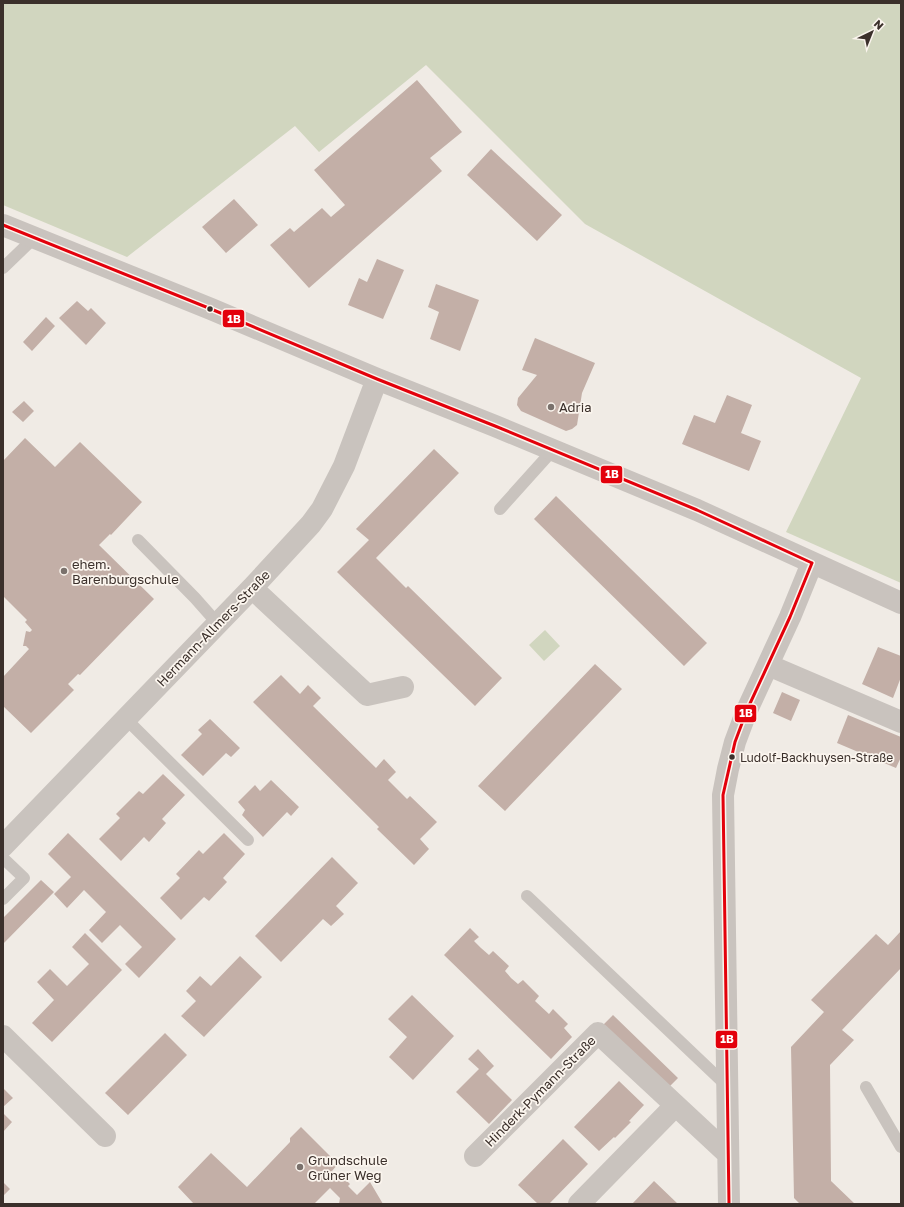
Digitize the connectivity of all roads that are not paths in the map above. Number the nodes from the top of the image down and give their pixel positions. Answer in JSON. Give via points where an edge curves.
{"nodes":[{"id":1,"x":3,"y":225,"type":"edge"},
{"id":2,"x":34,"y":238,"type":"junction"},
{"id":3,"x":3,"y":268,"type":"edge"},
{"id":4,"x":377,"y":379,"type":"junction"},
{"id":5,"x":553,"y":450,"type":"junction"},
{"id":6,"x":500,"y":509,"type":"dead end"},
{"id":7,"x":138,"y":540,"type":"dead end"},
{"id":8,"x":812,"y":563,"type":"junction"},
{"id":9,"x":252,"y":588,"type":"junction"},
{"id":10,"x":901,"y":603,"type":"edge"},
{"id":11,"x":218,"y":624,"type":"junction"},
{"id":12,"x":768,"y":666,"type":"junction"},
{"id":13,"x":403,"y":687,"type":"dead end"},
{"id":14,"x":126,"y":719,"type":"junction"},
{"id":15,"x":901,"y":722,"type":"edge"},
{"id":16,"x":248,"y":840,"type":"dead end"},
{"id":17,"x":3,"y":846,"type":"edge"},
{"id":18,"x":3,"y":858,"type":"edge"},
{"id":19,"x":527,"y":896,"type":"dead end"},
{"id":20,"x":3,"y":899,"type":"edge"},
{"id":21,"x":4,"y":1040,"type":"edge"},
{"id":22,"x":727,"y":1086,"type":"junction"},
{"id":23,"x":866,"y":1087,"type":"dead end"},
{"id":24,"x":675,"y":1106,"type":"junction"},
{"id":25,"x":105,"y":1136,"type":"dead end"},
{"id":26,"x":901,"y":1147,"type":"edge"},
{"id":27,"x":728,"y":1154,"type":"junction"},
{"id":28,"x":475,"y":1156,"type":"dead end"},
{"id":29,"x":579,"y":1204,"type":"edge"},
{"id":30,"x":729,"y":1204,"type":"edge"}],
"edges":[{"from":1,"to":2,"type":"street"},
{"from":2,"to":3,"type":"lane"},
{"from":2,"to":4,"type":"street"},
{"from":4,"to":5,"type":"street"},
{"from":4,"to":9,"type":"street","name":"Hermann-Allmers-Straße","via":[[344,466],[322,509],[293,545]]},
{"from":5,"to":6,"type":"lane"},
{"from":5,"to":8,"type":"street","via":[[697,510]]},
{"from":7,"to":11,"type":"lane"},
{"from":8,"to":10,"type":"street"},
{"from":8,"to":12,"type":"street"},
{"from":9,"to":11,"type":"street","name":"Hermann-Allmers-Straße"},
{"from":9,"to":13,"type":"street","via":[[367,696]]},
{"from":11,"to":14,"type":"street","name":"Hermann-Allmers-Straße"},
{"from":12,"to":15,"type":"street"},
{"from":12,"to":22,"type":"street","via":[[734,742],[724,795]]},
{"from":14,"to":16,"type":"lane"},
{"from":14,"to":17,"type":"street","name":"Hermann-Allmers-Straße"},
{"from":18,"to":20,"type":"lane","via":[[24,878]]},
{"from":19,"to":22,"type":"lane"},
{"from":21,"to":25,"type":"street"},
{"from":22,"to":27,"type":"street"},
{"from":23,"to":26,"type":"lane"},
{"from":24,"to":27,"type":"street","name":"Hinderk-Pymann-Straße"},
{"from":24,"to":28,"type":"street","name":"Hinderk-Pymann-Straße","via":[[598,1033]]},
{"from":24,"to":29,"type":"street"},
{"from":27,"to":30,"type":"street"}]}
